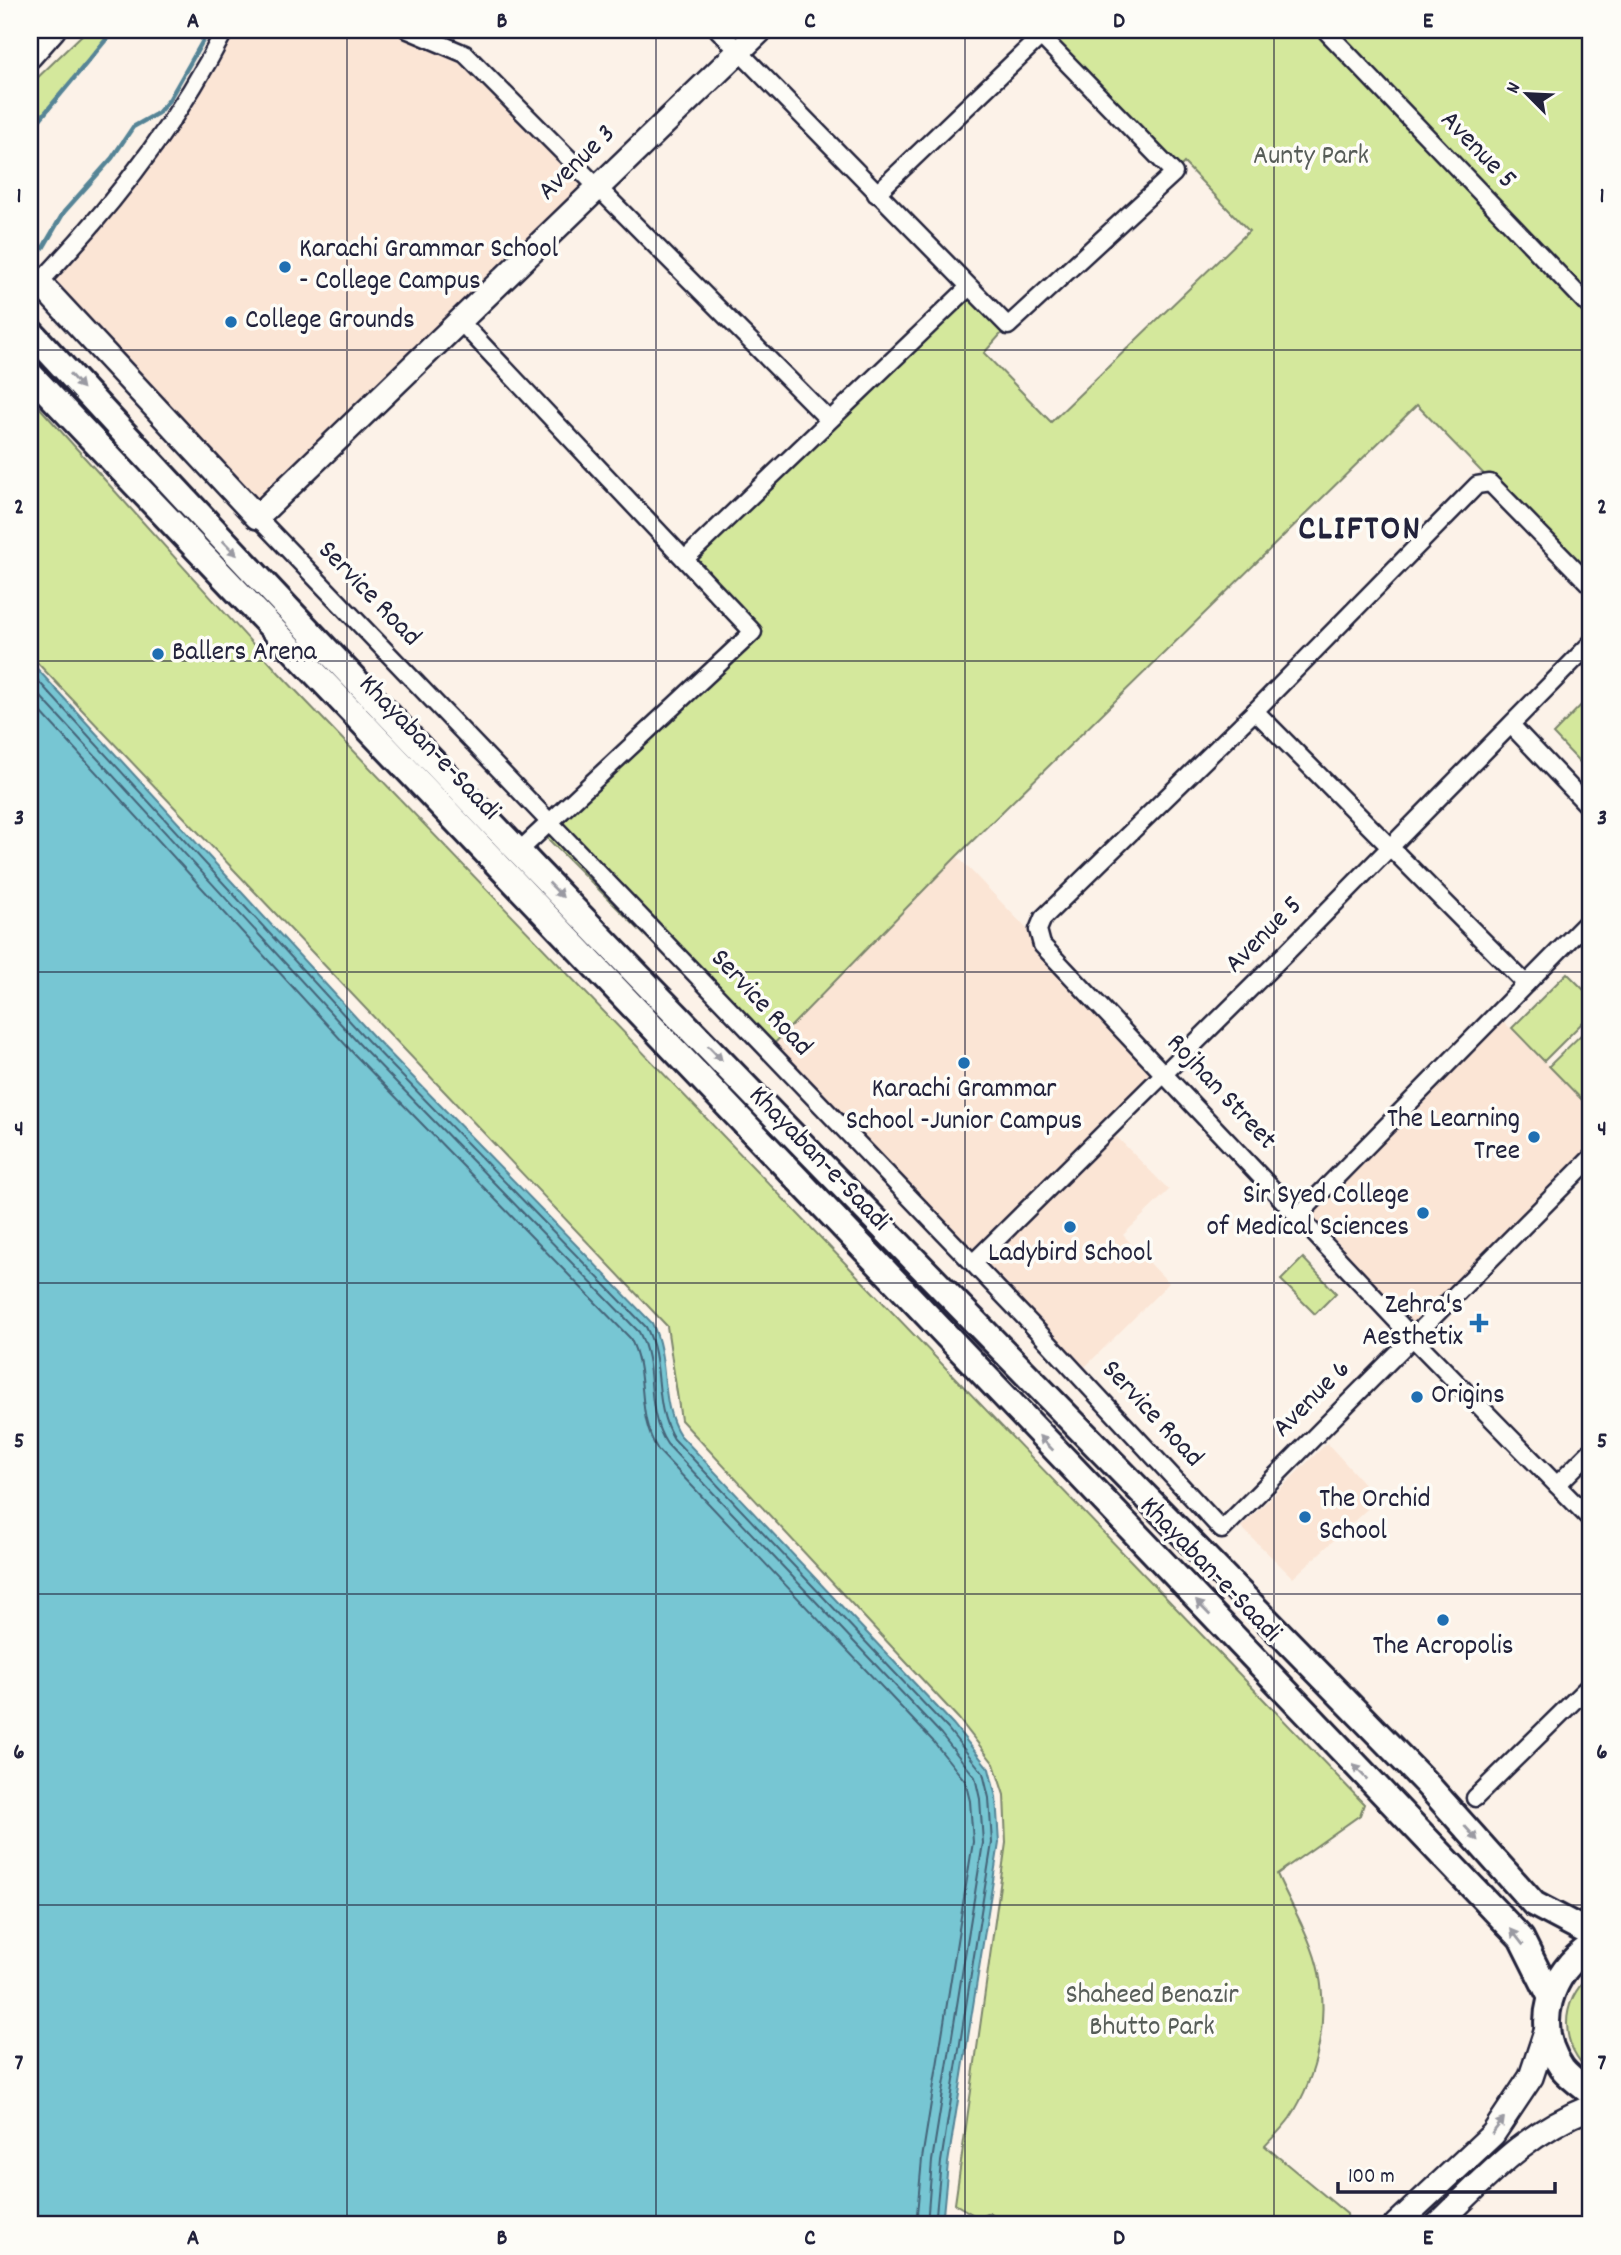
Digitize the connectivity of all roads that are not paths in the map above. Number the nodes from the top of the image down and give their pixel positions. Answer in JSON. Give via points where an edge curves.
{"nodes":[{"id":1,"x":53,"y":30,"type":"edge"},
{"id":2,"x":225,"y":30,"type":"edge"},
{"id":3,"x":408,"y":30,"type":"edge"},
{"id":4,"x":718,"y":30,"type":"edge"},
{"id":5,"x":761,"y":30,"type":"edge"},
{"id":6,"x":1325,"y":30,"type":"edge"},
{"id":7,"x":1038,"y":33,"type":"edge"},
{"id":8,"x":738,"y":51,"type":"junction"},
{"id":9,"x":30,"y":56,"type":"edge"},
{"id":10,"x":598,"y":186,"type":"junction"},
{"id":11,"x":876,"y":194,"type":"junction"},
{"id":12,"x":34,"y":278,"type":"edge"},
{"id":13,"x":969,"y":287,"type":"junction"},
{"id":14,"x":1591,"y":308,"type":"edge"},
{"id":15,"x":459,"y":320,"type":"junction"},
{"id":16,"x":30,"y":331,"type":"edge"},
{"id":17,"x":30,"y":374,"type":"edge"},
{"id":18,"x":829,"y":420,"type":"junction"},
{"id":19,"x":257,"y":517,"type":"junction"},
{"id":20,"x":686,"y":558,"type":"junction"},
{"id":21,"x":1591,"y":586,"type":"edge"},
{"id":22,"x":1591,"y":643,"type":"edge"},
{"id":23,"x":1255,"y":711,"type":"junction"},
{"id":24,"x":1511,"y":725,"type":"junction"},
{"id":25,"x":1591,"y":809,"type":"edge"},
{"id":26,"x":549,"y":823,"type":"junction"},
{"id":27,"x":1388,"y":848,"type":"junction"},
{"id":28,"x":519,"y":851,"type":"junction"},
{"id":29,"x":1591,"y":918,"type":"edge"},
{"id":30,"x":1526,"y":984,"type":"junction"},
{"id":31,"x":1164,"y":1072,"type":"junction"},
{"id":32,"x":1591,"y":1158,"type":"edge"},
{"id":33,"x":1299,"y":1215,"type":"junction"},
{"id":34,"x":973,"y":1263,"type":"junction"},
{"id":35,"x":1412,"y":1337,"type":"junction"},
{"id":36,"x":1591,"y":1451,"type":"edge"},
{"id":37,"x":1558,"y":1485,"type":"junction"},
{"id":38,"x":1591,"y":1520,"type":"edge"},
{"id":39,"x":1222,"y":1530,"type":"joint"},
{"id":40,"x":1591,"y":1684,"type":"edge"},
{"id":41,"x":1475,"y":1798,"type":"dead end"},
{"id":42,"x":1582,"y":1930,"type":"edge"},
{"id":43,"x":1591,"y":1946,"type":"edge"},
{"id":44,"x":1550,"y":1996,"type":"junction"},
{"id":45,"x":1547,"y":2029,"type":"junction"},
{"id":46,"x":1591,"y":2093,"type":"edge"},
{"id":47,"x":1591,"y":2108,"type":"edge"},
{"id":48,"x":1396,"y":2225,"type":"edge"},
{"id":49,"x":1437,"y":2225,"type":"edge"}],
"edges":[{"from":1,"to":9,"type":"street"},
{"from":2,"to":12,"type":"street","via":[[173,122],[112,201]]},
{"from":3,"to":10,"type":"street","via":[[465,54]]},
{"from":4,"to":8,"type":"street"},
{"from":5,"to":8,"type":"street","name":"Avenue 3"},
{"from":6,"to":14,"type":"street","name":"Avenue 5"},
{"from":7,"to":11,"type":"street"},
{"from":7,"to":13,"type":"street","via":[[1174,173],[1008,326]]},
{"from":8,"to":10,"type":"street","name":"Avenue 3"},
{"from":8,"to":11,"type":"street"},
{"from":10,"to":15,"type":"street","name":"Avenue 3"},
{"from":10,"to":18,"type":"street"},
{"from":11,"to":13,"type":"street"},
{"from":12,"to":19,"type":"street"},
{"from":13,"to":18,"type":"street"},
{"from":15,"to":19,"type":"street","name":"Avenue 3"},
{"from":15,"to":20,"type":"street"},
{"from":16,"to":28,"type":"main road","name":"Khayaban-e-Saadi","one_way":true},
{"from":44,"to":17,"type":"main road","name":"Khayaban-e-Saadi","one_way":true,"via":[[1521,1938]]},
{"from":18,"to":20,"type":"street"},
{"from":19,"to":26,"type":"street","name":"Service Road"},
{"from":20,"to":26,"type":"street","via":[[752,632]]},
{"from":21,"to":23,"type":"street","via":[[1490,483],[1483,483]]},
{"from":22,"to":24,"type":"street","name":"Avenue 5"},
{"from":23,"to":27,"type":"street"},
{"from":23,"to":31,"type":"street","name":"Rojhan Street","via":[[1043,918],[1038,930],[1042,945]]},
{"from":24,"to":25,"type":"street"},
{"from":24,"to":27,"type":"street","name":"Avenue 5"},
{"from":26,"to":28,"type":"street"},
{"from":26,"to":34,"type":"street","name":"Service Road"},
{"from":27,"to":30,"type":"street"},
{"from":27,"to":31,"type":"street","name":"Avenue 5"},
{"from":28,"to":42,"type":"main road","name":"Khayaban-e-Saadi","one_way":true,"via":[[1426,1782],[1534,1904]]},
{"from":29,"to":30,"type":"street"},
{"from":30,"to":33,"type":"street"},
{"from":31,"to":33,"type":"street","name":"Rojhan Street"},
{"from":31,"to":34,"type":"street","name":"Avenue 5"},
{"from":32,"to":35,"type":"street","name":"Avenue 6"},
{"from":33,"to":35,"type":"street","name":"Rojhan Street"},
{"from":34,"to":39,"type":"street","name":"Service Road"},
{"from":35,"to":37,"type":"street","name":"Rojhan Street"},
{"from":35,"to":39,"type":"street","name":"Avenue 6"},
{"from":36,"to":37,"type":"street"},
{"from":37,"to":38,"type":"street","name":"Rojhan Street"},
{"from":40,"to":41,"type":"street"},
{"from":43,"to":44,"type":"main road","via":[[1564,1968]]},
{"from":44,"to":45,"type":"main road"},
{"from":45,"to":46,"type":"main road","via":[[1563,2069]]},
{"from":48,"to":45,"type":"street","one_way":true,"via":[[1493,2134],[1531,2077]]},
{"from":47,"to":49,"type":"street","via":[[1558,2121],[1514,2150]]}]}
